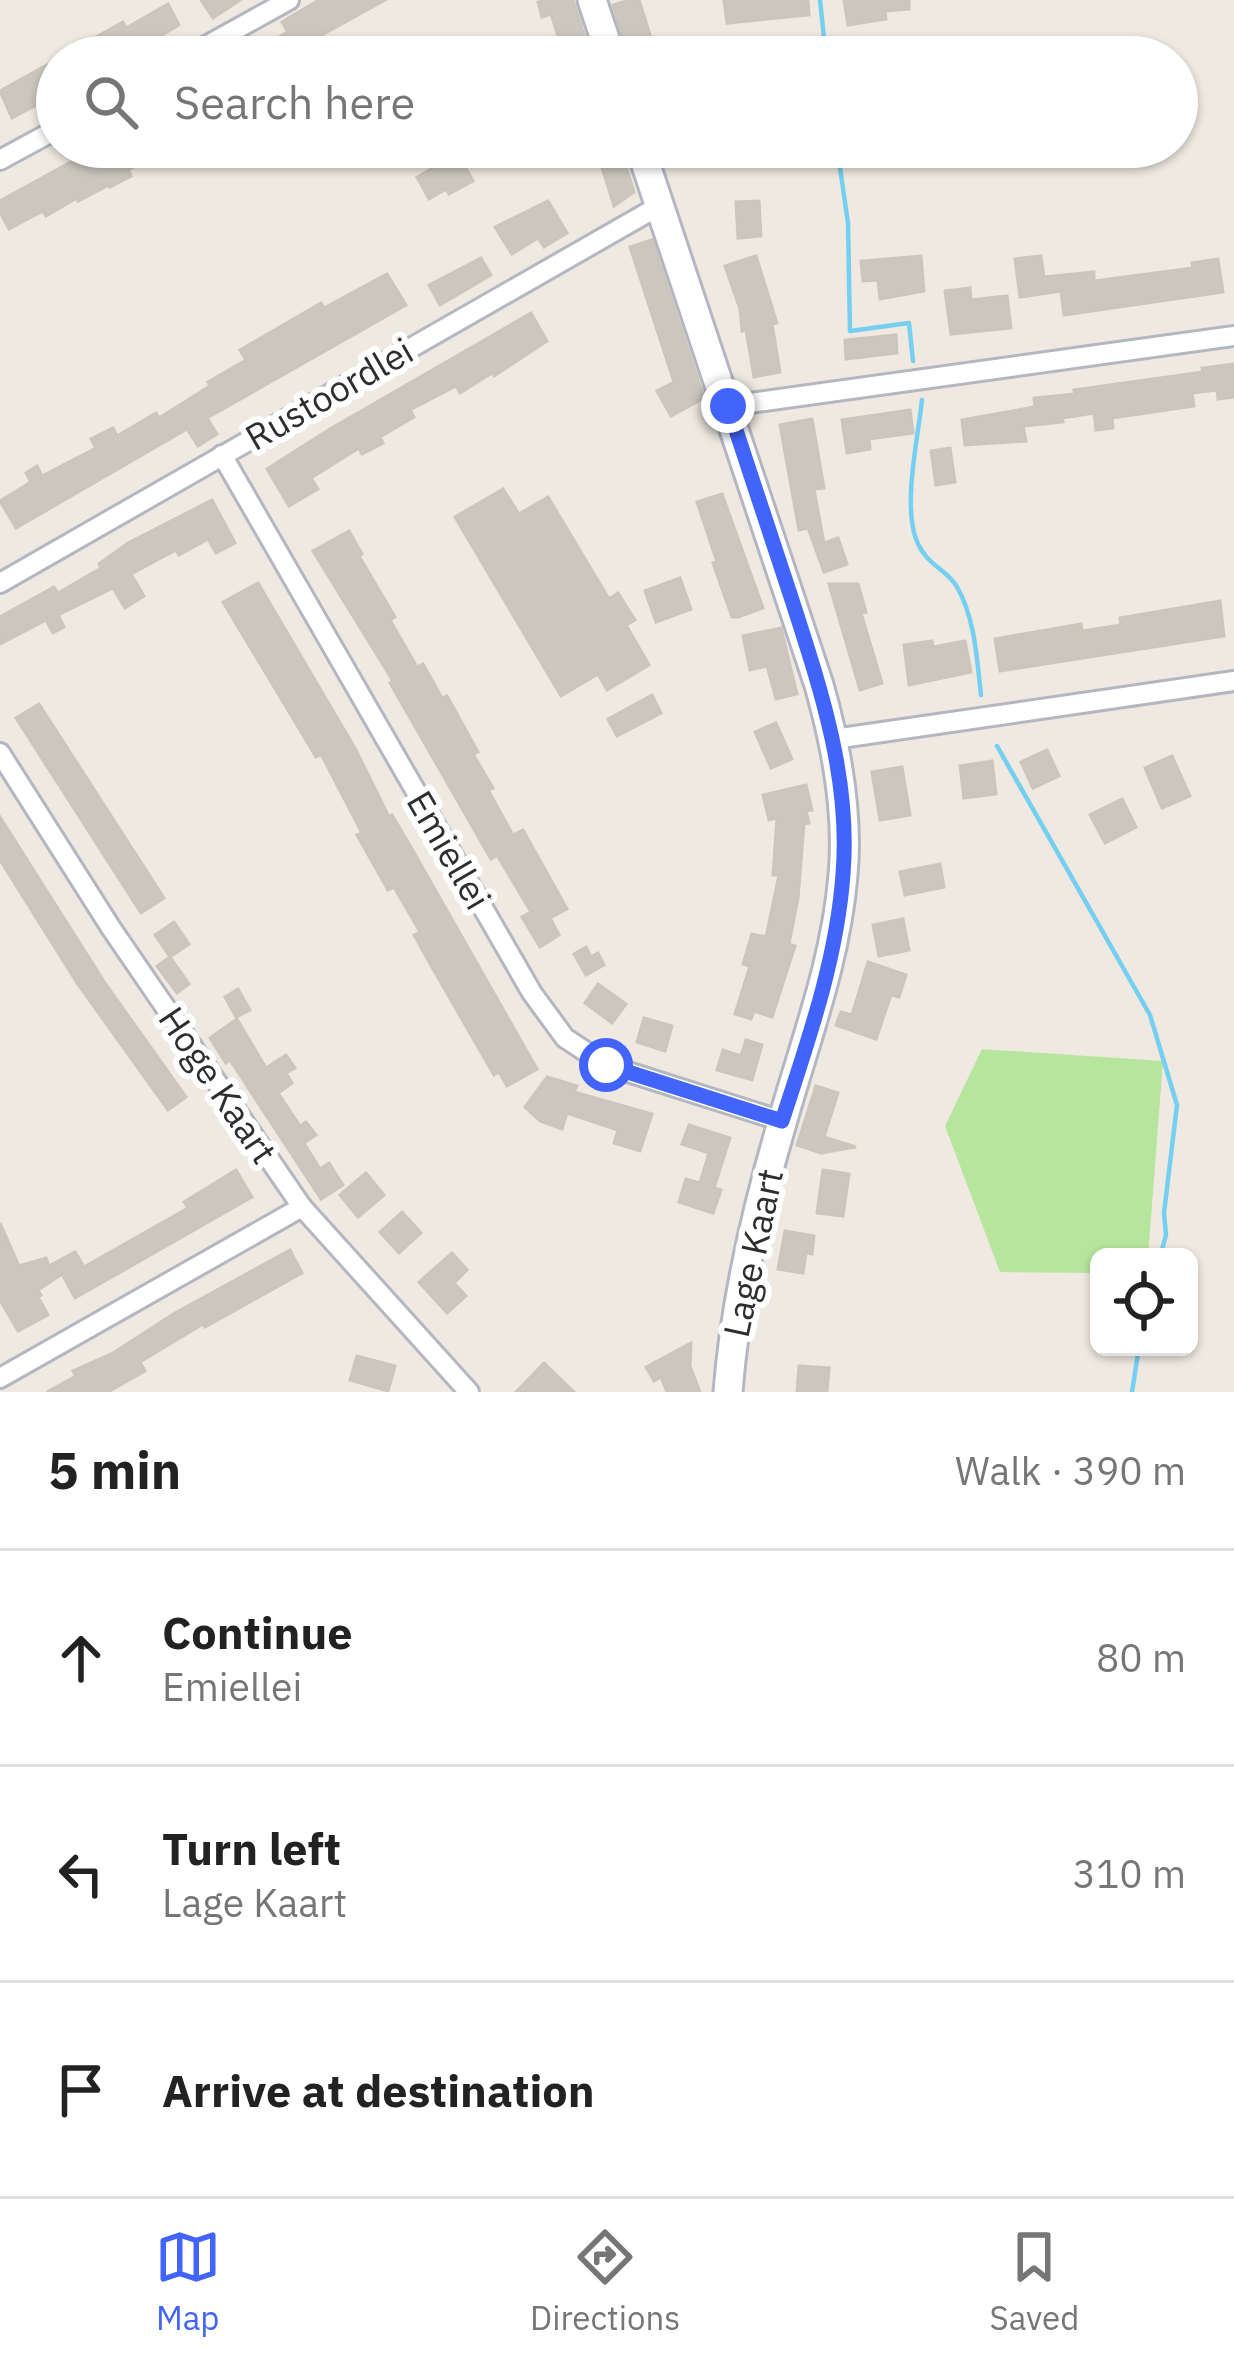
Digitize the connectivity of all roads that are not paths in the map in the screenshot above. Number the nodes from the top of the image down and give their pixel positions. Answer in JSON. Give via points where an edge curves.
{"nodes":[{"id":1,"x":289,"y":0,"type":"edge"},
{"id":2,"x":592,"y":0,"type":"edge"},
{"id":3,"x":224,"y":36,"type":"edge"},
{"id":4,"x":604,"y":36,"type":"edge"},
{"id":5,"x":36,"y":140,"type":"edge"},
{"id":6,"x":0,"y":160,"type":"edge"},
{"id":7,"x":647,"y":168,"type":"edge"},
{"id":8,"x":659,"y":206,"type":"junction"},
{"id":9,"x":1234,"y":336,"type":"edge"},
{"id":10,"x":728,"y":406,"type":"junction"},
{"id":11,"x":222,"y":455,"type":"junction"},
{"id":12,"x":0,"y":583,"type":"edge"},
{"id":13,"x":1234,"y":681,"type":"edge"},
{"id":14,"x":834,"y":739,"type":"junction"},
{"id":15,"x":0,"y":753,"type":"edge"},
{"id":16,"x":782,"y":1121,"type":"junction"},
{"id":17,"x":302,"y":1208,"type":"junction"},
{"id":18,"x":0,"y":1378,"type":"edge"},
{"id":19,"x":469,"y":1392,"type":"edge"},
{"id":20,"x":728,"y":1392,"type":"edge"}],
"edges":[{"from":1,"to":3,"type":"street"},
{"from":2,"to":4,"type":"street"},
{"from":5,"to":6,"type":"street"},
{"from":7,"to":8,"type":"street","name":"Lage Kaart"},
{"from":8,"to":10,"type":"street","name":"Lage Kaart"},
{"from":8,"to":11,"type":"street","name":"Rustoordlei"},
{"from":9,"to":10,"type":"street"},
{"from":10,"to":14,"type":"street","name":"Lage Kaart"},
{"from":11,"to":12,"type":"street","name":"Rustoordlei"},
{"from":11,"to":16,"type":"street","name":"Emiellei","via":[[565,1039],[606,1065]]},
{"from":13,"to":14,"type":"street"},
{"from":14,"to":16,"type":"street","name":"Lage Kaart","via":[[843,876],[818,1009]]},
{"from":15,"to":17,"type":"street","name":"Hoge Kaart"},
{"from":16,"to":20,"type":"street","name":"Lage Kaart","via":[[748,1254]]},
{"from":17,"to":18,"type":"street"},
{"from":17,"to":19,"type":"street","name":"Hoge Kaart"}]}
